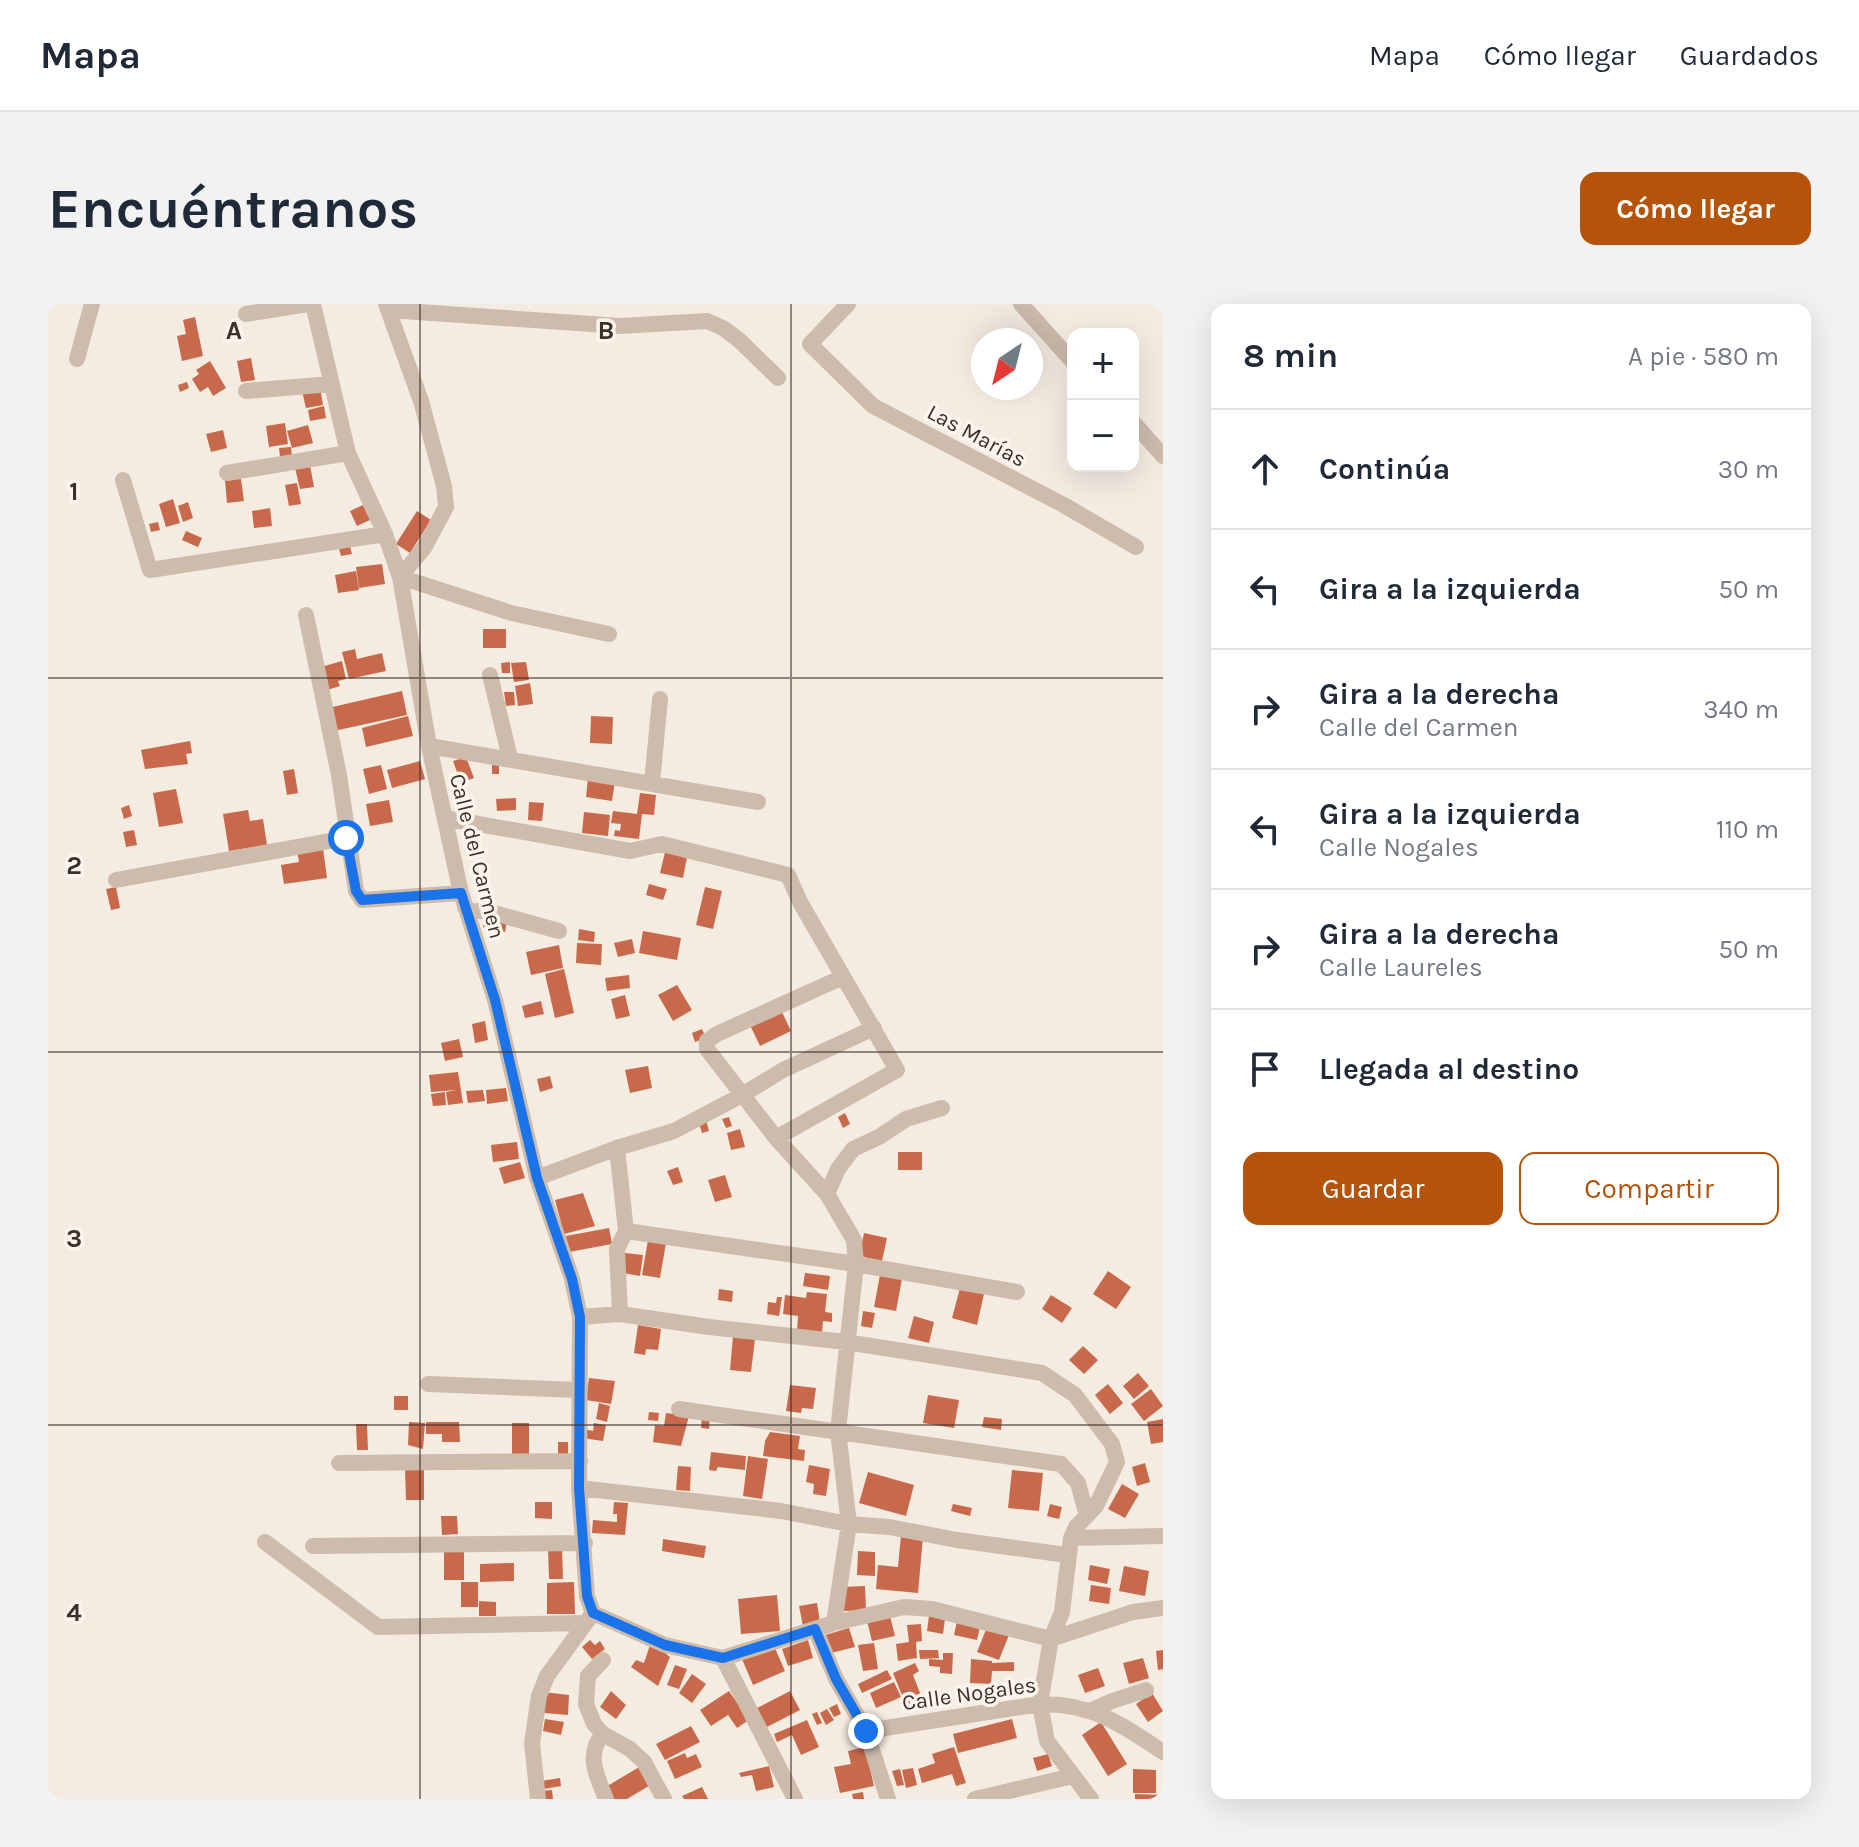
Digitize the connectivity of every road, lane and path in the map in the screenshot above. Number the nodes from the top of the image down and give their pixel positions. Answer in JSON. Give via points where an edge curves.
{"nodes":[{"id":1,"x":92,"y":304,"type":"edge"},
{"id":2,"x":310,"y":304,"type":"edge"},
{"id":3,"x":848,"y":304,"type":"edge"},
{"id":4,"x":1021,"y":304,"type":"edge"},
{"id":5,"x":387,"y":307,"type":"edge"},
{"id":6,"x":246,"y":314,"type":"dead end"},
{"id":7,"x":1067,"y":355,"type":"edge"},
{"id":8,"x":77,"y":359,"type":"dead end"},
{"id":9,"x":778,"y":378,"type":"dead end"},
{"id":10,"x":332,"y":384,"type":"junction"},
{"id":11,"x":246,"y":391,"type":"dead end"},
{"id":12,"x":1139,"y":429,"type":"edge"},
{"id":13,"x":348,"y":453,"type":"junction"},
{"id":14,"x":1163,"y":456,"type":"edge"},
{"id":15,"x":227,"y":473,"type":"dead end"},
{"id":16,"x":123,"y":480,"type":"dead end"},
{"id":17,"x":385,"y":534,"type":"junction"},
{"id":18,"x":1136,"y":547,"type":"dead end"},
{"id":19,"x":400,"y":577,"type":"junction"},
{"id":20,"x":306,"y":615,"type":"dead end"},
{"id":21,"x":609,"y":634,"type":"dead end"},
{"id":22,"x":490,"y":675,"type":"dead end"},
{"id":23,"x":660,"y":699,"type":"dead end"},
{"id":24,"x":429,"y":746,"type":"junction"},
{"id":25,"x":510,"y":758,"type":"junction"},
{"id":26,"x":652,"y":783,"type":"junction"},
{"id":27,"x":758,"y":802,"type":"dead end"},
{"id":28,"x":445,"y":818,"type":"junction"},
{"id":29,"x":346,"y":838,"type":"junction"},
{"id":30,"x":116,"y":880,"type":"dead end"},
{"id":31,"x":463,"y":900,"type":"junction"},
{"id":32,"x":559,"y":931,"type":"dead end"},
{"id":33,"x":843,"y":977,"type":"junction"},
{"id":34,"x":874,"y":1028,"type":"junction"},
{"id":35,"x":742,"y":1095,"type":"junction"},
{"id":36,"x":942,"y":1108,"type":"dead end"},
{"id":37,"x":776,"y":1138,"type":"junction"},
{"id":38,"x":617,"y":1148,"type":"junction"},
{"id":39,"x":537,"y":1178,"type":"junction"},
{"id":40,"x":827,"y":1194,"type":"junction"},
{"id":41,"x":626,"y":1231,"type":"junction"},
{"id":42,"x":856,"y":1264,"type":"junction"},
{"id":43,"x":1017,"y":1292,"type":"dead end"},
{"id":44,"x":620,"y":1314,"type":"junction"},
{"id":45,"x":580,"y":1317,"type":"junction"},
{"id":46,"x":846,"y":1342,"type":"junction"},
{"id":47,"x":428,"y":1384,"type":"dead end"},
{"id":48,"x":578,"y":1390,"type":"junction"},
{"id":49,"x":679,"y":1409,"type":"dead end"},
{"id":50,"x":838,"y":1431,"type":"junction"},
{"id":51,"x":580,"y":1461,"type":"junction"},
{"id":52,"x":339,"y":1463,"type":"dead end"},
{"id":53,"x":579,"y":1488,"type":"junction"},
{"id":54,"x":1087,"y":1516,"type":"junction"},
{"id":55,"x":849,"y":1524,"type":"junction"},
{"id":56,"x":1163,"y":1536,"type":"edge"},
{"id":57,"x":265,"y":1542,"type":"dead end"},
{"id":58,"x":585,"y":1543,"type":"junction"},
{"id":59,"x":313,"y":1546,"type":"dead end"},
{"id":60,"x":1069,"y":1546,"type":"junction"},
{"id":61,"x":1163,"y":1608,"type":"edge"},
{"id":62,"x":588,"y":1618,"type":"junction"},
{"id":63,"x":834,"y":1623,"type":"junction"},
{"id":64,"x":815,"y":1629,"type":"junction"},
{"id":65,"x":1051,"y":1639,"type":"junction"},
{"id":66,"x":723,"y":1658,"type":"junction"},
{"id":67,"x":603,"y":1660,"type":"dead end"},
{"id":68,"x":1146,"y":1690,"type":"dead end"},
{"id":69,"x":1040,"y":1704,"type":"junction"},
{"id":70,"x":1090,"y":1711,"type":"junction"},
{"id":71,"x":866,"y":1731,"type":"junction"},
{"id":72,"x":603,"y":1734,"type":"junction"},
{"id":73,"x":1163,"y":1752,"type":"edge"},
{"id":74,"x":1073,"y":1776,"type":"junction"},
{"id":75,"x":538,"y":1799,"type":"edge"},
{"id":76,"x":606,"y":1799,"type":"edge"},
{"id":77,"x":664,"y":1799,"type":"edge"},
{"id":78,"x":795,"y":1799,"type":"edge"},
{"id":79,"x":888,"y":1799,"type":"edge"},
{"id":80,"x":975,"y":1799,"type":"edge"},
{"id":81,"x":1091,"y":1799,"type":"edge"}],
"edges":[{"from":1,"to":8,"type":"street"},
{"from":2,"to":6,"type":"street"},
{"from":2,"to":10,"type":"street","name":"Calle del Carmen"},
{"from":3,"to":18,"type":"street","name":"Las Marías","via":[[810,344],[873,406]]},
{"from":4,"to":7,"type":"street"},
{"from":5,"to":9,"type":"street","via":[[620,326],[707,321],[739,340]]},
{"from":5,"to":19,"type":"street","via":[[421,401],[446,507],[424,548]]},
{"from":10,"to":11,"type":"street"},
{"from":10,"to":13,"type":"street","name":"Calle del Carmen"},
{"from":12,"to":14,"type":"street"},
{"from":13,"to":15,"type":"street"},
{"from":13,"to":17,"type":"street","name":"Calle del Carmen"},
{"from":16,"to":17,"type":"street","via":[[150,570]]},
{"from":17,"to":19,"type":"street","name":"Calle del Carmen"},
{"from":19,"to":21,"type":"street","via":[[511,613]]},
{"from":19,"to":24,"type":"street","name":"Calle del Carmen"},
{"from":20,"to":29,"type":"street","via":[[339,775]]},
{"from":22,"to":25,"type":"street"},
{"from":23,"to":26,"type":"street"},
{"from":24,"to":25,"type":"street"},
{"from":24,"to":28,"type":"street","name":"Calle del Carmen"},
{"from":25,"to":26,"type":"street"},
{"from":26,"to":27,"type":"street"},
{"from":28,"to":31,"type":"street","name":"Calle del Carmen"},
{"from":28,"to":33,"type":"street","via":[[630,851],[662,844],[788,875]]},
{"from":29,"to":30,"type":"street"},
{"from":29,"to":31,"type":"street","via":[[362,900]]},
{"from":31,"to":32,"type":"street","via":[[474,912]]},
{"from":31,"to":39,"type":"street","name":"Calle del Carmen","via":[[495,1000]]},
{"from":33,"to":34,"type":"street"},
{"from":33,"to":35,"type":"street","via":[[707,1041],[707,1049]]},
{"from":34,"to":35,"type":"street"},
{"from":34,"to":37,"type":"street","via":[[897,1070]]},
{"from":35,"to":37,"type":"street"},
{"from":35,"to":38,"type":"street","via":[[674,1131]]},
{"from":36,"to":40,"type":"street","via":[[906,1119],[853,1149]]},
{"from":37,"to":40,"type":"street"},
{"from":38,"to":39,"type":"street"},
{"from":38,"to":41,"type":"street"},
{"from":39,"to":45,"type":"street","name":"Calle del Carmen"},
{"from":40,"to":42,"type":"street","via":[[854,1240]]},
{"from":41,"to":42,"type":"street"},
{"from":41,"to":44,"type":"street","via":[[617,1249]]},
{"from":42,"to":43,"type":"street"},
{"from":42,"to":46,"type":"street"},
{"from":44,"to":45,"type":"street"},
{"from":44,"to":46,"type":"street"},
{"from":45,"to":48,"type":"street","name":"Calle del Carmen"},
{"from":46,"to":50,"type":"street"},
{"from":46,"to":54,"type":"street","via":[[1042,1373],[1064,1387],[1099,1425],[1117,1462]]},
{"from":47,"to":48,"type":"street"},
{"from":48,"to":51,"type":"street","name":"Calle del Carmen"},
{"from":49,"to":50,"type":"street"},
{"from":50,"to":54,"type":"street","via":[[1061,1464],[1078,1483]]},
{"from":50,"to":55,"type":"street"},
{"from":51,"to":52,"type":"street"},
{"from":51,"to":53,"type":"street","name":"Calle del Carmen"},
{"from":53,"to":55,"type":"street"},
{"from":53,"to":58,"type":"street","name":"Calle del Carmen"},
{"from":54,"to":60,"type":"street"},
{"from":55,"to":60,"type":"street","via":[[957,1540]]},
{"from":55,"to":63,"type":"street"},
{"from":56,"to":60,"type":"street"},
{"from":57,"to":62,"type":"street","via":[[378,1627]]},
{"from":58,"to":59,"type":"street"},
{"from":58,"to":62,"type":"street","name":"Calle del Carmen"},
{"from":60,"to":65,"type":"street","via":[[1062,1612]]},
{"from":61,"to":65,"type":"street","via":[[1120,1615]]},
{"from":62,"to":66,"type":"street","via":[[665,1645]]},
{"from":62,"to":75,"type":"street","via":[[539,1696],[532,1743]]},
{"from":63,"to":64,"type":"street"},
{"from":63,"to":65,"type":"street","via":[[918,1608]]},
{"from":64,"to":66,"type":"street"},
{"from":64,"to":71,"type":"street"},
{"from":65,"to":69,"type":"street"},
{"from":66,"to":78,"type":"street"},
{"from":67,"to":72,"type":"street","via":[[588,1676],[586,1704]]},
{"from":68,"to":70,"type":"street"},
{"from":69,"to":70,"type":"street","name":"Calle Nogales"},
{"from":69,"to":71,"type":"street","name":"Calle Nogales"},
{"from":69,"to":74,"type":"street","via":[[1047,1741]]},
{"from":70,"to":73,"type":"street","name":"Calle Nogales"},
{"from":71,"to":79,"type":"street"},
{"from":72,"to":76,"type":"street","via":[[595,1743],[593,1764]]},
{"from":72,"to":77,"type":"street","via":[[644,1762]]},
{"from":74,"to":80,"type":"street"},
{"from":74,"to":81,"type":"street"}]}
